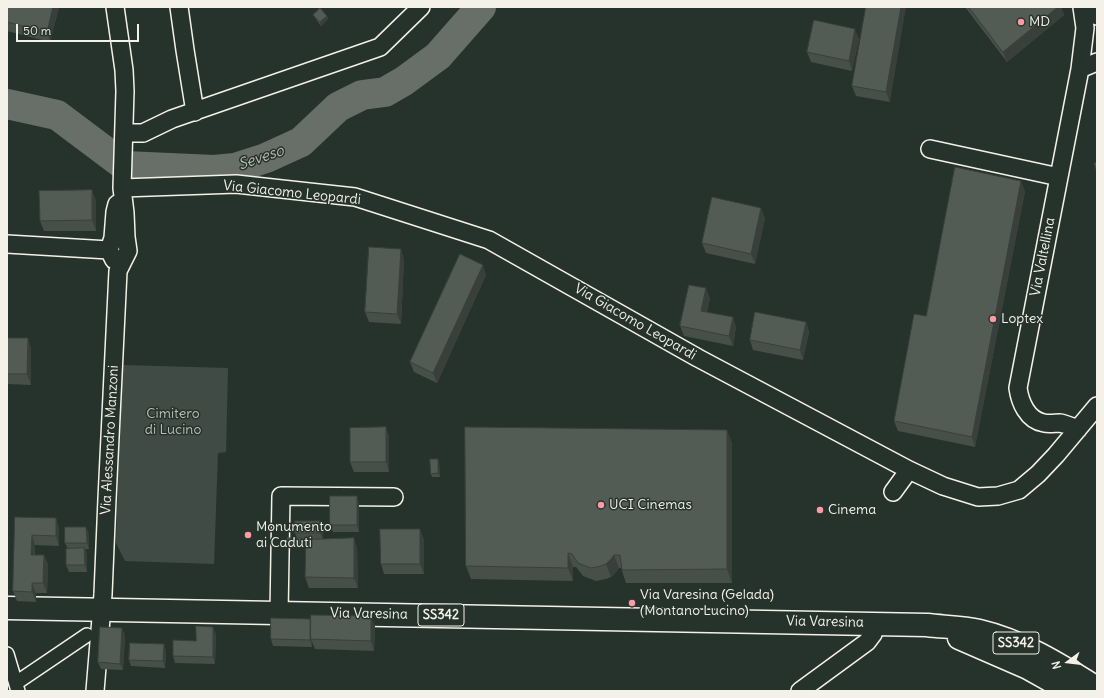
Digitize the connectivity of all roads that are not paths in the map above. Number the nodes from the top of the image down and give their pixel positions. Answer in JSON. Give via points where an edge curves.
{"nodes":[{"id":1,"x":115,"y":7,"type":"edge"},
{"id":2,"x":179,"y":7,"type":"edge"},
{"id":3,"x":421,"y":7,"type":"edge"},
{"id":4,"x":1082,"y":7,"type":"edge"},
{"id":5,"x":1092,"y":7,"type":"edge"},
{"id":6,"x":1097,"y":14,"type":"edge"},
{"id":7,"x":1097,"y":62,"type":"edge"},
{"id":8,"x":1080,"y":69,"type":"junction"},
{"id":9,"x":195,"y":112,"type":"junction"},
{"id":10,"x":124,"y":138,"type":"junction"},
{"id":11,"x":930,"y":149,"type":"dead end"},
{"id":12,"x":1059,"y":177,"type":"junction"},
{"id":13,"x":123,"y":182,"type":"junction"},
{"id":14,"x":7,"y":244,"type":"edge"},
{"id":15,"x":109,"y":250,"type":"junction"},
{"id":16,"x":118,"y":271,"type":"junction"},
{"id":17,"x":1097,"y":406,"type":"edge"},
{"id":18,"x":1078,"y":429,"type":"junction"},
{"id":19,"x":909,"y":470,"type":"junction"},
{"id":20,"x":893,"y":492,"type":"dead end"},
{"id":21,"x":394,"y":497,"type":"dead end"},
{"id":22,"x":7,"y":608,"type":"edge"},
{"id":23,"x":102,"y":609,"type":"junction"},
{"id":24,"x":279,"y":612,"type":"junction"},
{"id":25,"x":875,"y":624,"type":"junction"},
{"id":26,"x":927,"y":625,"type":"junction"},
{"id":27,"x":87,"y":635,"type":"dead end"},
{"id":28,"x":7,"y":654,"type":"edge"},
{"id":29,"x":17,"y":687,"type":"edge"},
{"id":30,"x":1097,"y":688,"type":"edge"},
{"id":31,"x":95,"y":691,"type":"edge"},
{"id":32,"x":800,"y":691,"type":"edge"},
{"id":33,"x":1069,"y":691,"type":"edge"}],
"edges":[{"from":1,"to":10,"type":"street","name":"Via Alessandro Manzoni","via":[[124,70]]},
{"from":2,"to":9,"type":"street"},
{"from":3,"to":9,"type":"street","via":[[380,48]]},
{"from":4,"to":8,"type":"street","name":"Via Valtellina","via":[[1085,28]]},
{"from":5,"to":6,"type":"street"},
{"from":7,"to":8,"type":"street"},
{"from":8,"to":12,"type":"street","name":"Via Valtellina"},
{"from":9,"to":10,"type":"street"},
{"from":10,"to":13,"type":"street","name":"Via Alessandro Manzoni"},
{"from":11,"to":12,"type":"street"},
{"from":12,"to":18,"type":"street","name":"Via Valtellina","via":[[1018,388],[1022,405],[1033,419],[1043,423],[1062,423]]},
{"from":13,"to":15,"type":"street","name":"Via Alessandro Manzoni"},
{"from":13,"to":16,"type":"street","name":"Via Alessandro Manzoni","via":[[128,251]]},
{"from":13,"to":19,"type":"street","name":"Via Giacomo Leopardi","via":[[236,184],[355,197],[489,240],[698,358]]},
{"from":14,"to":15,"type":"street"},
{"from":15,"to":16,"type":"street","name":"Via Alessandro Manzoni"},
{"from":16,"to":23,"type":"street","name":"Via Alessandro Manzoni"},
{"from":17,"to":18,"type":"street","name":"Via Giacomo Leopardi"},
{"from":18,"to":19,"type":"street","name":"Via Giacomo Leopardi","via":[[1038,474],[1019,490],[998,496],[978,497],[943,486]]},
{"from":19,"to":20,"type":"street"},
{"from":21,"to":24,"type":"street","via":[[281,496]]},
{"from":22,"to":23,"type":"main road","name":"Via Varesina","number":"SS342"},
{"from":23,"to":24,"type":"main road","name":"Via Varesina","number":"SS342"},
{"from":23,"to":31,"type":"street","name":"Via Alessandro Manzoni"},
{"from":24,"to":25,"type":"main road","name":"Via Varesina","number":"SS342"},
{"from":25,"to":26,"type":"main road","number":"SS342"},
{"from":25,"to":32,"type":"street","via":[[873,634],[867,642]]},
{"from":26,"to":30,"type":"main road","number":"SS342","via":[[978,630],[1006,639],[1053,661]]},
{"from":26,"to":33,"type":"main road","number":"SS342","via":[[1028,668]]},
{"from":27,"to":29,"type":"street"},
{"from":28,"to":29,"type":"street"}]}
